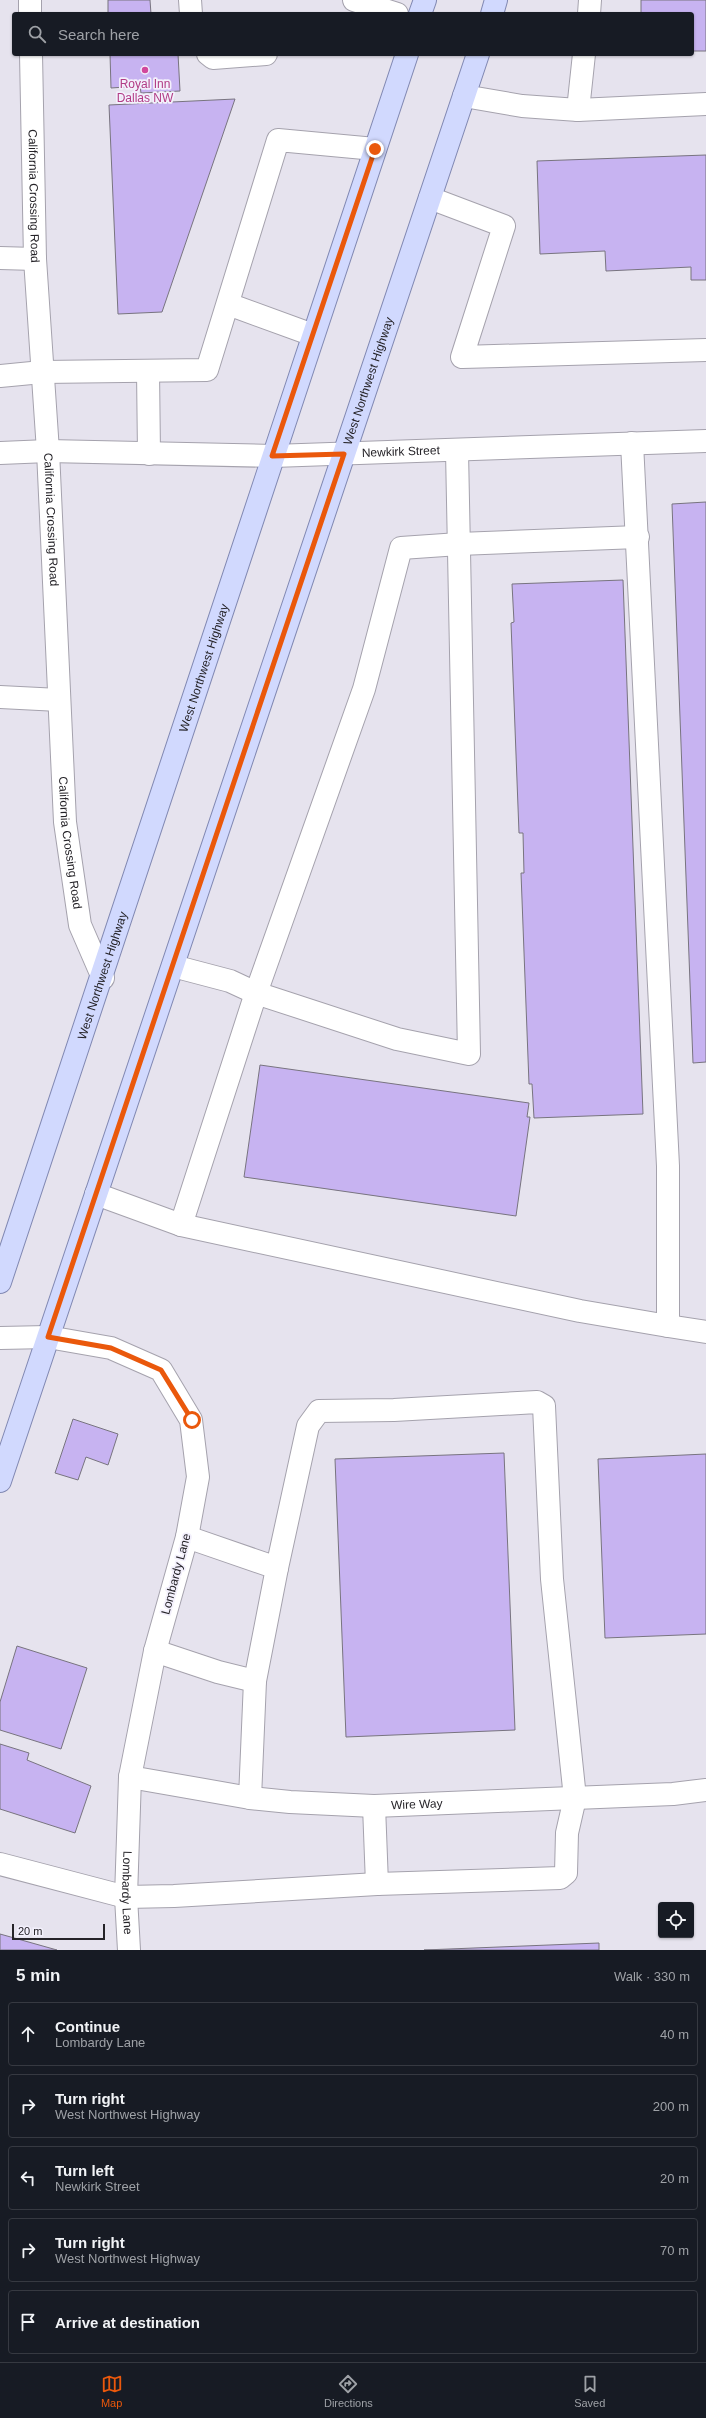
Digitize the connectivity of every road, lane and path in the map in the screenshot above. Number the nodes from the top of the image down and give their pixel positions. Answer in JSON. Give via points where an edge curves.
{"nodes":[{"id":1,"x":30,"y":0,"type":"edge"},
{"id":2,"x":190,"y":0,"type":"edge"},
{"id":3,"x":353,"y":0,"type":"edge"},
{"id":4,"x":425,"y":0,"type":"edge"},
{"id":5,"x":496,"y":0,"type":"edge"},
{"id":6,"x":590,"y":0,"type":"edge"},
{"id":7,"x":30,"y":12,"type":"edge"},
{"id":8,"x":192,"y":12,"type":"edge"},
{"id":9,"x":344,"y":12,"type":"edge"},
{"id":10,"x":391,"y":12,"type":"edge"},
{"id":11,"x":421,"y":12,"type":"edge"},
{"id":12,"x":493,"y":12,"type":"edge"},
{"id":13,"x":588,"y":12,"type":"edge"},
{"id":14,"x":31,"y":56,"type":"edge"},
{"id":15,"x":210,"y":56,"type":"edge"},
{"id":16,"x":240,"y":56,"type":"edge"},
{"id":17,"x":406,"y":56,"type":"edge"},
{"id":18,"x":477,"y":56,"type":"edge"},
{"id":19,"x":584,"y":56,"type":"edge"},
{"id":20,"x":464,"y":96,"type":"junction"},
{"id":21,"x":706,"y":104,"type":"edge"},
{"id":22,"x":578,"y":110,"type":"junction"},
{"id":23,"x":375,"y":149,"type":"junction"},
{"id":24,"x":430,"y":198,"type":"junction"},
{"id":25,"x":0,"y":258,"type":"edge"},
{"id":26,"x":35,"y":258,"type":"junction"},
{"id":27,"x":228,"y":304,"type":"junction"},
{"id":28,"x":313,"y":335,"type":"junction"},
{"id":29,"x":706,"y":350,"type":"edge"},
{"id":30,"x":148,"y":371,"type":"junction"},
{"id":31,"x":42,"y":372,"type":"junction"},
{"id":32,"x":0,"y":376,"type":"edge"},
{"id":33,"x":706,"y":441,"type":"edge"},
{"id":34,"x":632,"y":443,"type":"junction"},
{"id":35,"x":48,"y":451,"type":"junction"},
{"id":36,"x":457,"y":451,"type":"junction"},
{"id":37,"x":0,"y":453,"type":"edge"},
{"id":38,"x":149,"y":454,"type":"junction"},
{"id":39,"x":344,"y":454,"type":"junction"},
{"id":40,"x":272,"y":456,"type":"junction"},
{"id":41,"x":638,"y":537,"type":"junction"},
{"id":42,"x":459,"y":544,"type":"junction"},
{"id":43,"x":0,"y":697,"type":"edge"},
{"id":44,"x":59,"y":700,"type":"junction"},
{"id":45,"x":173,"y":966,"type":"junction"},
{"id":46,"x":103,"y":978,"type":"junction"},
{"id":47,"x":256,"y":993,"type":"junction"},
{"id":48,"x":96,"y":1194,"type":"junction"},
{"id":49,"x":181,"y":1225,"type":"junction"},
{"id":50,"x":0,"y":1282,"type":"edge"},
{"id":51,"x":668,"y":1326,"type":"junction"},
{"id":52,"x":706,"y":1332,"type":"edge"},
{"id":53,"x":48,"y":1337,"type":"junction"},
{"id":54,"x":0,"y":1338,"type":"edge"},
{"id":55,"x":0,"y":1481,"type":"edge"},
{"id":56,"x":187,"y":1537,"type":"junction"},
{"id":57,"x":277,"y":1568,"type":"junction"},
{"id":58,"x":155,"y":1651,"type":"junction"},
{"id":59,"x":255,"y":1681,"type":"junction"},
{"id":60,"x":130,"y":1777,"type":"junction"},
{"id":61,"x":706,"y":1790,"type":"edge"},
{"id":62,"x":250,"y":1798,"type":"junction"},
{"id":63,"x":575,"y":1798,"type":"junction"},
{"id":64,"x":374,"y":1806,"type":"junction"},
{"id":65,"x":0,"y":1864,"type":"edge"},
{"id":66,"x":377,"y":1884,"type":"junction"},
{"id":67,"x":126,"y":1896,"type":"junction"},
{"id":68,"x":129,"y":1950,"type":"edge"}],
"edges":[{"from":1,"to":7,"type":"street"},
{"from":2,"to":8,"type":"street"},
{"from":3,"to":9,"type":"street"},
{"from":3,"to":10,"type":"street"},
{"from":4,"to":11,"type":"main road"},
{"from":5,"to":12,"type":"main road"},
{"from":6,"to":13,"type":"street"},
{"from":14,"to":26,"type":"street","name":"California Crossing Road"},
{"from":15,"to":16,"type":"street"},
{"from":17,"to":23,"type":"main road","name":"West Northwest Highway"},
{"from":18,"to":20,"type":"main road","name":"West Northwest Highway"},
{"from":19,"to":22,"type":"street"},
{"from":20,"to":22,"type":"street","via":[[522,106]]},
{"from":20,"to":24,"type":"main road","name":"West Northwest Highway"},
{"from":21,"to":22,"type":"street"},
{"from":23,"to":27,"type":"street","via":[[278,140]]},
{"from":23,"to":28,"type":"main road","name":"West Northwest Highway"},
{"from":24,"to":29,"type":"street","via":[[504,226],[462,357]]},
{"from":24,"to":39,"type":"main road","name":"West Northwest Highway"},
{"from":25,"to":26,"type":"street"},
{"from":26,"to":31,"type":"street","name":"California Crossing Road"},
{"from":27,"to":28,"type":"street"},
{"from":27,"to":30,"type":"street","via":[[207,370]]},
{"from":28,"to":40,"type":"main road","name":"West Northwest Highway"},
{"from":30,"to":31,"type":"street"},
{"from":30,"to":38,"type":"street"},
{"from":31,"to":32,"type":"street"},
{"from":31,"to":35,"type":"street","name":"California Crossing Road"},
{"from":33,"to":34,"type":"street","name":"Newkirk Street"},
{"from":34,"to":36,"type":"street","name":"Newkirk Street"},
{"from":34,"to":41,"type":"street"},
{"from":35,"to":37,"type":"street","name":"Newkirk Street"},
{"from":35,"to":38,"type":"street","name":"Newkirk Street"},
{"from":35,"to":44,"type":"street","name":"California Crossing Road"},
{"from":36,"to":39,"type":"street","name":"Newkirk Street"},
{"from":36,"to":42,"type":"street"},
{"from":38,"to":40,"type":"street","name":"Newkirk Street"},
{"from":39,"to":40,"type":"street","name":"Newkirk Street"},
{"from":39,"to":45,"type":"main road","name":"West Northwest Highway"},
{"from":40,"to":46,"type":"main road","name":"West Northwest Highway"},
{"from":41,"to":42,"type":"street"},
{"from":41,"to":51,"type":"street","via":[[668,1166]]},
{"from":42,"to":47,"type":"street","via":[[401,548],[364,689]]},
{"from":42,"to":47,"type":"street","via":[[469,1054],[397,1040]]},
{"from":43,"to":44,"type":"street"},
{"from":44,"to":46,"type":"street","name":"California Crossing Road","via":[[65,822],[80,925]]},
{"from":45,"to":47,"type":"street","via":[[230,981]]},
{"from":45,"to":48,"type":"main road","name":"West Northwest Highway"},
{"from":46,"to":50,"type":"main road","name":"West Northwest Highway"},
{"from":47,"to":49,"type":"street"},
{"from":48,"to":49,"type":"street"},
{"from":48,"to":53,"type":"main road","name":"West Northwest Highway"},
{"from":49,"to":51,"type":"street","via":[[580,1311]]},
{"from":51,"to":52,"type":"street"},
{"from":53,"to":54,"type":"street","name":"Lombardy Lane"},
{"from":53,"to":55,"type":"main road","name":"West Northwest Highway"},
{"from":53,"to":56,"type":"street","name":"Lombardy Lane","via":[[111,1348],[161,1370],[192,1420],[198,1478]]},
{"from":56,"to":57,"type":"street"},
{"from":56,"to":58,"type":"street","name":"Lombardy Lane"},
{"from":57,"to":59,"type":"street"},
{"from":57,"to":63,"type":"street","via":[[308,1426],[319,1411],[394,1410],[537,1402],[544,1406],[552,1579]]},
{"from":58,"to":59,"type":"street","via":[[218,1672]]},
{"from":58,"to":60,"type":"street","name":"Lombardy Lane"},
{"from":59,"to":62,"type":"street"},
{"from":60,"to":62,"type":"street","name":"Wire Way"},
{"from":60,"to":67,"type":"street","name":"Lombardy Lane"},
{"from":61,"to":63,"type":"street","name":"Wire Way"},
{"from":62,"to":64,"type":"street","name":"Wire Way"},
{"from":63,"to":64,"type":"street","name":"Wire Way"},
{"from":63,"to":66,"type":"street","via":[[567,1833],[566,1873],[560,1878]]},
{"from":64,"to":66,"type":"street"},
{"from":65,"to":67,"type":"street"},
{"from":66,"to":67,"type":"street","via":[[174,1896]]},
{"from":67,"to":68,"type":"street","name":"Lombardy Lane"}]}
